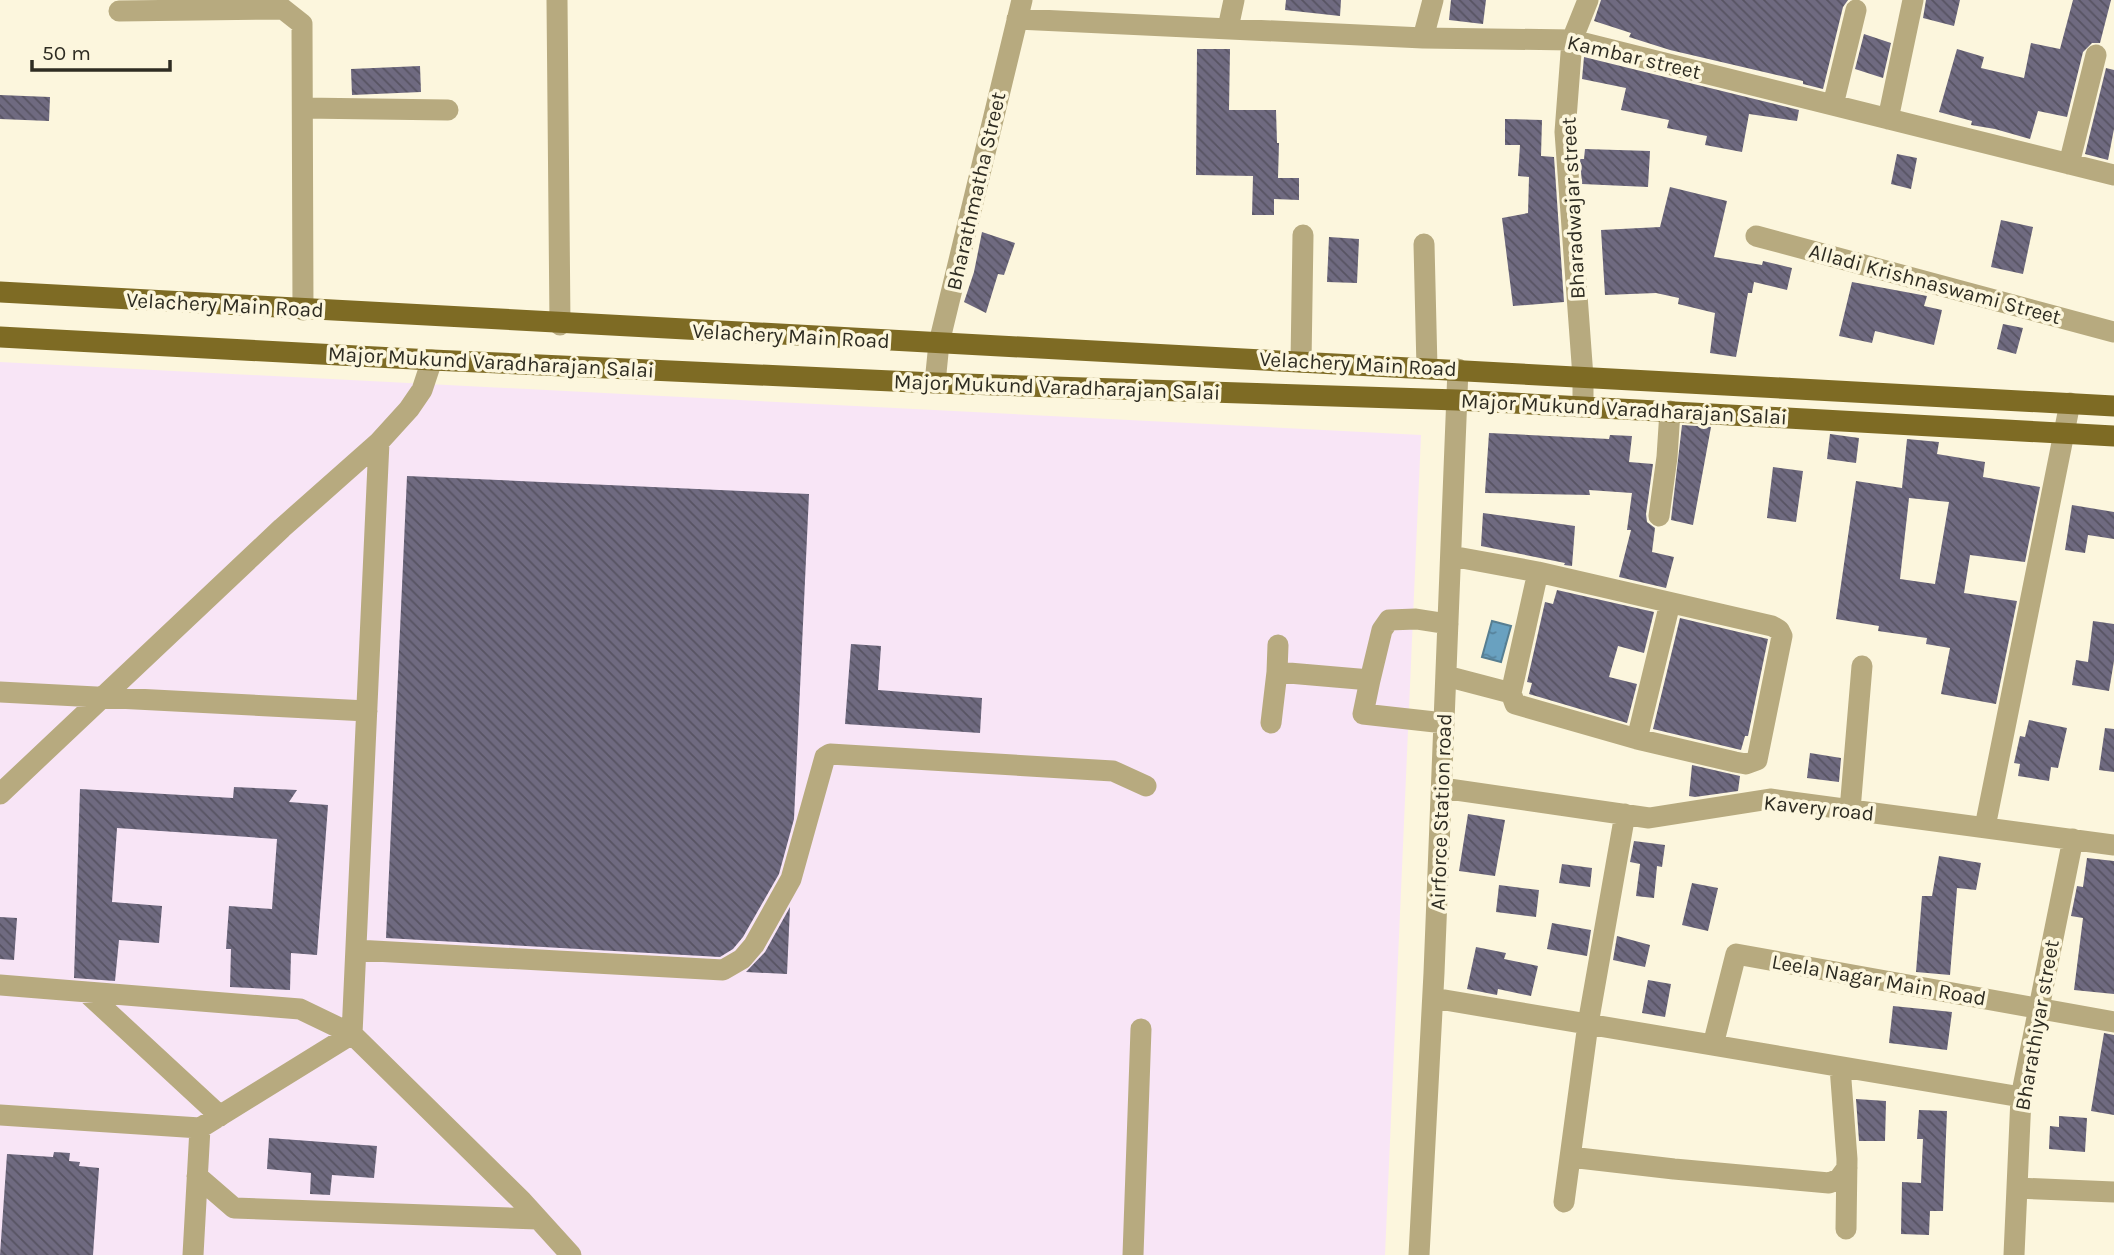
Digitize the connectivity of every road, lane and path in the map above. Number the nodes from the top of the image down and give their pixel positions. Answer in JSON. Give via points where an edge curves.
{"nodes":[{"id":1,"x":557,"y":0,"type":"edge"},
{"id":2,"x":1234,"y":0,"type":"edge"},
{"id":3,"x":1433,"y":0,"type":"edge"},
{"id":4,"x":1588,"y":0,"type":"edge"},
{"id":5,"x":1913,"y":0,"type":"edge"},
{"id":6,"x":1020,"y":10,"type":"edge"},
{"id":7,"x":1856,"y":10,"type":"dead end"},
{"id":8,"x":119,"y":11,"type":"dead end"},
{"id":9,"x":1227,"y":28,"type":"junction"},
{"id":10,"x":1423,"y":38,"type":"junction"},
{"id":11,"x":1572,"y":40,"type":"junction"},
{"id":12,"x":2096,"y":55,"type":"dead end"},
{"id":13,"x":1833,"y":105,"type":"junction"},
{"id":14,"x":303,"y":108,"type":"junction"},
{"id":15,"x":448,"y":110,"type":"dead end"},
{"id":16,"x":1888,"y":119,"type":"junction"},
{"id":17,"x":2069,"y":164,"type":"junction"},
{"id":18,"x":2114,"y":175,"type":"edge"},
{"id":19,"x":1303,"y":235,"type":"dead end"},
{"id":20,"x":1756,"y":236,"type":"dead end"},
{"id":21,"x":1424,"y":244,"type":"dead end"},
{"id":22,"x":0,"y":292,"type":"edge"},
{"id":23,"x":303,"y":310,"type":"junction"},
{"id":24,"x":560,"y":325,"type":"junction"},
{"id":25,"x":2114,"y":332,"type":"edge"},
{"id":26,"x":0,"y":337,"type":"edge"},
{"id":27,"x":939,"y":343,"type":"junction"},
{"id":28,"x":432,"y":360,"type":"junction"},
{"id":29,"x":1301,"y":362,"type":"junction"},
{"id":30,"x":1427,"y":368,"type":"junction"},
{"id":31,"x":1458,"y":369,"type":"junction"},
{"id":32,"x":1583,"y":377,"type":"junction"},
{"id":33,"x":935,"y":383,"type":"junction"},
{"id":34,"x":1457,"y":400,"type":"junction"},
{"id":35,"x":2070,"y":403,"type":"junction"},
{"id":36,"x":1583,"y":406,"type":"junction"},
{"id":37,"x":2114,"y":406,"type":"edge"},
{"id":38,"x":1670,"y":411,"type":"junction"},
{"id":39,"x":2065,"y":433,"type":"junction"},
{"id":40,"x":2114,"y":436,"type":"edge"},
{"id":41,"x":379,"y":442,"type":"junction"},
{"id":42,"x":1658,"y":516,"type":"dead end"},
{"id":43,"x":1451,"y":556,"type":"junction"},
{"id":44,"x":1538,"y":572,"type":"junction"},
{"id":45,"x":1670,"y":603,"type":"junction"},
{"id":46,"x":1448,"y":624,"type":"junction"},
{"id":47,"x":1278,"y":645,"type":"dead end"},
{"id":48,"x":1861,"y":666,"type":"dead end"},
{"id":49,"x":1277,"y":672,"type":"junction"},
{"id":50,"x":1446,"y":677,"type":"junction"},
{"id":51,"x":1370,"y":680,"type":"junction"},
{"id":52,"x":0,"y":692,"type":"edge"},
{"id":53,"x":1511,"y":693,"type":"junction"},
{"id":54,"x":104,"y":696,"type":"junction"},
{"id":55,"x":367,"y":712,"type":"junction"},
{"id":56,"x":1271,"y":723,"type":"dead end"},
{"id":57,"x":1444,"y":723,"type":"junction"},
{"id":58,"x":1637,"y":739,"type":"junction"},
{"id":59,"x":1146,"y":786,"type":"dead end"},
{"id":60,"x":1441,"y":788,"type":"junction"},
{"id":61,"x":0,"y":794,"type":"edge"},
{"id":62,"x":1850,"y":810,"type":"junction"},
{"id":63,"x":1625,"y":814,"type":"junction"},
{"id":64,"x":1985,"y":827,"type":"junction"},
{"id":65,"x":2073,"y":839,"type":"junction"},
{"id":66,"x":2114,"y":845,"type":"edge"},
{"id":67,"x":356,"y":950,"type":"junction"},
{"id":68,"x":0,"y":985,"type":"edge"},
{"id":69,"x":86,"y":992,"type":"junction"},
{"id":70,"x":1433,"y":998,"type":"junction"},
{"id":71,"x":2039,"y":1009,"type":"junction"},
{"id":72,"x":2114,"y":1022,"type":"edge"},
{"id":73,"x":1588,"y":1024,"type":"junction"},
{"id":74,"x":1141,"y":1029,"type":"dead end"},
{"id":75,"x":352,"y":1034,"type":"junction"},
{"id":76,"x":1713,"y":1045,"type":"junction"},
{"id":77,"x":1840,"y":1067,"type":"junction"},
{"id":78,"x":2021,"y":1097,"type":"junction"},
{"id":79,"x":0,"y":1115,"type":"edge"},
{"id":80,"x":220,"y":1116,"type":"junction"},
{"id":81,"x":200,"y":1128,"type":"junction"},
{"id":82,"x":1570,"y":1157,"type":"junction"},
{"id":83,"x":1847,"y":1168,"type":"junction"},
{"id":84,"x":197,"y":1177,"type":"junction"},
{"id":85,"x":2017,"y":1188,"type":"junction"},
{"id":86,"x":2114,"y":1192,"type":"edge"},
{"id":87,"x":1564,"y":1202,"type":"dead end"},
{"id":88,"x":538,"y":1219,"type":"junction"},
{"id":89,"x":1846,"y":1229,"type":"dead end"},
{"id":90,"x":192,"y":1255,"type":"edge"},
{"id":91,"x":571,"y":1255,"type":"edge"},
{"id":92,"x":1133,"y":1255,"type":"edge"},
{"id":93,"x":1419,"y":1255,"type":"edge"},
{"id":94,"x":2014,"y":1255,"type":"edge"}],
"edges":[{"from":1,"to":24,"type":"street"},
{"from":2,"to":9,"type":"street"},
{"from":3,"to":10,"type":"street"},
{"from":4,"to":11,"type":"street","name":"Bharadwajar street"},
{"from":5,"to":16,"type":"street"},
{"from":6,"to":9,"type":"street","name":"Kambar street"},
{"from":6,"to":27,"type":"street","name":"Bharathmatha Street"},
{"from":7,"to":13,"type":"street"},
{"from":8,"to":14,"type":"street","via":[[283,9],[302,24]]},
{"from":9,"to":10,"type":"street","name":"Kambar street"},
{"from":10,"to":11,"type":"street","name":"Kambar street"},
{"from":11,"to":13,"type":"street","name":"Kambar street"},
{"from":11,"to":32,"type":"street","name":"Bharadwajar street","via":[[1565,132]]},
{"from":12,"to":17,"type":"street"},
{"from":13,"to":16,"type":"street","name":"Kambar street"},
{"from":14,"to":15,"type":"street"},
{"from":14,"to":23,"type":"street"},
{"from":16,"to":17,"type":"street","name":"Kambar street"},
{"from":17,"to":18,"type":"street","name":"Kambar street"},
{"from":19,"to":29,"type":"street"},
{"from":20,"to":25,"type":"street","name":"Alladi Krishnaswami Street"},
{"from":21,"to":30,"type":"street"},
{"from":22,"to":23,"type":"main road","name":"Velachery Main Road"},
{"from":23,"to":24,"type":"main road","name":"Velachery Main Road"},
{"from":24,"to":27,"type":"main road","name":"Velachery Main Road"},
{"from":26,"to":28,"type":"main road","name":"Major Mukund Varadharajan Salai"},
{"from":27,"to":29,"type":"main road","name":"Velachery Main Road"},
{"from":27,"to":33,"type":"street","name":"Bharathmatha Street"},
{"from":28,"to":33,"type":"main road","name":"Major Mukund Varadharajan Salai"},
{"from":28,"to":41,"type":"street","via":[[422,390]]},
{"from":29,"to":30,"type":"main road","name":"Velachery Main Road"},
{"from":30,"to":31,"type":"main road","name":"Velachery Main Road"},
{"from":31,"to":32,"type":"main road","name":"Velachery Main Road"},
{"from":31,"to":34,"type":"street","name":"Airforce Station road"},
{"from":32,"to":35,"type":"main road","name":"Major Mukund Varadharajan Salai"},
{"from":32,"to":36,"type":"street","name":"Bharadwajar street"},
{"from":33,"to":34,"type":"main road","name":"Major Mukund Varadharajan Salai"},
{"from":34,"to":36,"type":"main road","name":"Major Mukund Varadharajan Salai"},
{"from":34,"to":43,"type":"street","name":"Airforce Station road"},
{"from":35,"to":37,"type":"main road","name":"Major Mukund Varadharajan Salai"},
{"from":35,"to":39,"type":"street"},
{"from":36,"to":38,"type":"main road","name":"Major Mukund Varadharajan Salai"},
{"from":38,"to":39,"type":"main road","name":"Major Mukund Varadharajan Salai"},
{"from":38,"to":42,"type":"street"},
{"from":39,"to":40,"type":"main road","name":"Major Mukund Varadharajan Salai"},
{"from":39,"to":64,"type":"street"},
{"from":41,"to":54,"type":"street"},
{"from":41,"to":55,"type":"street"},
{"from":43,"to":44,"type":"street"},
{"from":43,"to":46,"type":"street","name":"Airforce Station road"},
{"from":44,"to":45,"type":"street"},
{"from":44,"to":53,"type":"street"},
{"from":45,"to":58,"type":"street"},
{"from":45,"to":58,"type":"street","via":[[1779,630],[1782,636],[1757,760],[1746,764]]},
{"from":46,"to":50,"type":"street","name":"Airforce Station road"},
{"from":46,"to":51,"type":"street","via":[[1389,620],[1381,630]]},
{"from":47,"to":49,"type":"street"},
{"from":48,"to":62,"type":"street"},
{"from":49,"to":51,"type":"street"},
{"from":49,"to":56,"type":"street"},
{"from":50,"to":53,"type":"street"},
{"from":50,"to":57,"type":"street","name":"Airforce Station road"},
{"from":51,"to":57,"type":"street","via":[[1363,714]]},
{"from":52,"to":54,"type":"street"},
{"from":53,"to":58,"type":"street","via":[[1515,704]]},
{"from":54,"to":55,"type":"street"},
{"from":54,"to":61,"type":"street"},
{"from":55,"to":67,"type":"street"},
{"from":57,"to":60,"type":"street","name":"Airforce Station road"},
{"from":59,"to":67,"type":"street","via":[[1113,771],[830,754],[825,757],[791,879],[754,945],[723,970]]},
{"from":60,"to":63,"type":"street","name":"Kavery road"},
{"from":60,"to":70,"type":"street","name":"Airforce Station road"},
{"from":62,"to":63,"type":"street","name":"Kavery road","via":[[1770,799],[1649,818]]},
{"from":62,"to":64,"type":"street","name":"Kavery road"},
{"from":63,"to":73,"type":"street"},
{"from":64,"to":65,"type":"street","name":"Kavery road"},
{"from":65,"to":66,"type":"street","name":"Kavery road"},
{"from":65,"to":71,"type":"street","name":"Bharathiyar street"},
{"from":67,"to":75,"type":"street"},
{"from":68,"to":69,"type":"street"},
{"from":69,"to":75,"type":"street","via":[[300,1009]]},
{"from":69,"to":80,"type":"street"},
{"from":70,"to":73,"type":"street"},
{"from":70,"to":93,"type":"street","name":"Airforce Station road"},
{"from":71,"to":72,"type":"street","name":"Leela Nagar Main Road"},
{"from":71,"to":76,"type":"street","name":"Leela Nagar Main Road","via":[[1737,954]]},
{"from":71,"to":78,"type":"street","name":"Bharathiyar street"},
{"from":73,"to":76,"type":"street"},
{"from":73,"to":82,"type":"street"},
{"from":74,"to":92,"type":"street"},
{"from":75,"to":80,"type":"street"},
{"from":75,"to":88,"type":"street"},
{"from":76,"to":77,"type":"street"},
{"from":77,"to":78,"type":"street"},
{"from":77,"to":83,"type":"street"},
{"from":78,"to":85,"type":"street","name":"Bharathiyar street"},
{"from":79,"to":81,"type":"street"},
{"from":80,"to":81,"type":"street"},
{"from":81,"to":84,"type":"street"},
{"from":82,"to":83,"type":"street","via":[[1829,1183]]},
{"from":82,"to":87,"type":"street"},
{"from":83,"to":89,"type":"street"},
{"from":84,"to":88,"type":"street","via":[[234,1208]]},
{"from":84,"to":90,"type":"street"},
{"from":85,"to":86,"type":"street"},
{"from":85,"to":94,"type":"street","name":"Bharathiyar street"},
{"from":88,"to":91,"type":"street"}]}
